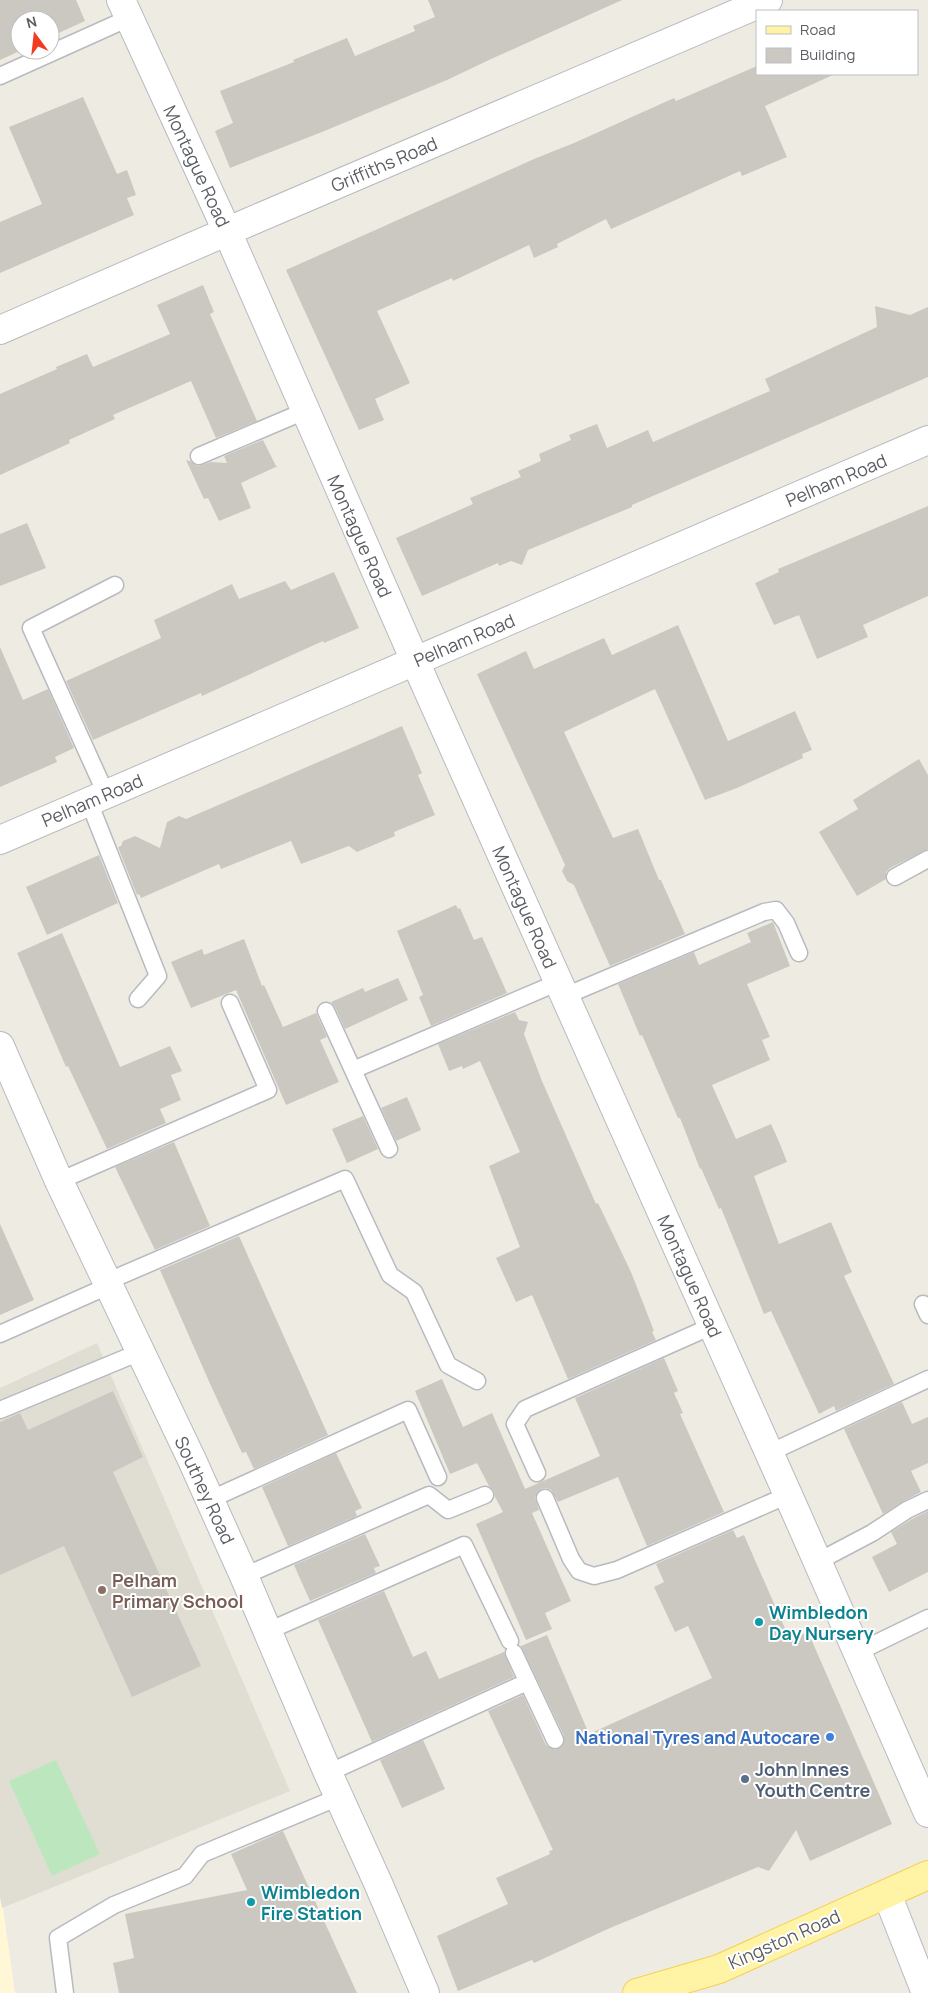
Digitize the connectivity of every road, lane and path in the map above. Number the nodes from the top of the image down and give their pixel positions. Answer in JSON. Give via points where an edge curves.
{"nodes":[{"id":1,"x":768,"y":0,"type":"edge"},
{"id":2,"x":125,"y":9,"type":"edge"},
{"id":3,"x":0,"y":76,"type":"edge"},
{"id":4,"x":227,"y":231,"type":"junction"},
{"id":5,"x":0,"y":330,"type":"edge"},
{"id":6,"x":305,"y":411,"type":"junction"},
{"id":7,"x":928,"y":440,"type":"edge"},
{"id":8,"x":199,"y":456,"type":"dead end"},
{"id":9,"x":115,"y":586,"type":"dead end"},
{"id":10,"x":415,"y":661,"type":"junction"},
{"id":11,"x":97,"y":798,"type":"junction"},
{"id":12,"x":0,"y":840,"type":"edge"},
{"id":13,"x":928,"y":859,"type":"edge"},
{"id":14,"x":895,"y":876,"type":"dead end"},
{"id":15,"x":799,"y":953,"type":"dead end"},
{"id":16,"x":562,"y":989,"type":"junction"},
{"id":17,"x":138,"y":999,"type":"dead end"},
{"id":18,"x":230,"y":1003,"type":"dead end"},
{"id":19,"x":326,"y":1011,"type":"dead end"},
{"id":20,"x":0,"y":1046,"type":"edge"},
{"id":21,"x":353,"y":1070,"type":"junction"},
{"id":22,"x":389,"y":1148,"type":"dead end"},
{"id":23,"x":59,"y":1181,"type":"junction"},
{"id":24,"x":107,"y":1284,"type":"junction"},
{"id":25,"x":712,"y":1326,"type":"junction"},
{"id":26,"x":0,"y":1334,"type":"edge"},
{"id":27,"x":140,"y":1352,"type":"junction"},
{"id":28,"x":928,"y":1379,"type":"edge"},
{"id":29,"x":477,"y":1381,"type":"dead end"},
{"id":30,"x":0,"y":1410,"type":"edge"},
{"id":31,"x":769,"y":1453,"type":"junction"},
{"id":32,"x":537,"y":1473,"type":"dead end"},
{"id":33,"x":438,"y":1477,"type":"dead end"},
{"id":34,"x":485,"y":1495,"type":"dead end"},
{"id":35,"x":788,"y":1495,"type":"junction"},
{"id":36,"x":545,"y":1498,"type":"dead end"},
{"id":37,"x":209,"y":1500,"type":"junction"},
{"id":38,"x":928,"y":1500,"type":"edge"},
{"id":39,"x":817,"y":1562,"type":"junction"},
{"id":40,"x":244,"y":1576,"type":"junction"},
{"id":41,"x":928,"y":1618,"type":"edge"},
{"id":42,"x":268,"y":1631,"type":"junction"},
{"id":43,"x":856,"y":1653,"type":"junction"},
{"id":44,"x":528,"y":1682,"type":"junction"},
{"id":45,"x":555,"y":1740,"type":"dead end"},
{"id":46,"x":333,"y":1785,"type":"junction"},
{"id":47,"x":928,"y":1813,"type":"edge"},
{"id":48,"x":928,"y":1875,"type":"edge"},
{"id":49,"x":887,"y":1894,"type":"junction"},
{"id":50,"x":66,"y":1993,"type":"edge"},
{"id":51,"x":425,"y":1993,"type":"edge"},
{"id":52,"x":637,"y":1993,"type":"edge"},
{"id":53,"x":926,"y":1993,"type":"edge"}],
"edges":[{"from":1,"to":4,"type":"street","name":"Griffiths Road"},
{"from":2,"to":3,"type":"lane"},
{"from":2,"to":4,"type":"street","name":"Montague Road"},
{"from":4,"to":5,"type":"street","name":"Griffiths Road"},
{"from":4,"to":6,"type":"street","name":"Montague Road"},
{"from":6,"to":8,"type":"lane"},
{"from":6,"to":10,"type":"street","name":"Montague Road"},
{"from":7,"to":10,"type":"street","name":"Pelham Road"},
{"from":9,"to":11,"type":"lane","via":[[31,628]]},
{"from":10,"to":11,"type":"street","name":"Pelham Road"},
{"from":10,"to":16,"type":"street","name":"Montague Road"},
{"from":11,"to":12,"type":"street","name":"Pelham Road"},
{"from":11,"to":17,"type":"lane","via":[[158,976]]},
{"from":13,"to":14,"type":"lane"},
{"from":15,"to":16,"type":"lane","via":[[786,922],[776,910]]},
{"from":16,"to":21,"type":"lane"},
{"from":16,"to":25,"type":"street","name":"Montague Road"},
{"from":18,"to":23,"type":"lane","via":[[268,1090]]},
{"from":19,"to":21,"type":"lane"},
{"from":20,"to":23,"type":"street","name":"Southey Road"},
{"from":21,"to":22,"type":"lane"},
{"from":23,"to":24,"type":"street","name":"Southey Road"},
{"from":24,"to":26,"type":"lane"},
{"from":24,"to":27,"type":"street","name":"Southey Road"},
{"from":24,"to":29,"type":"lane","via":[[345,1179],[390,1275],[414,1292],[448,1365]]},
{"from":25,"to":31,"type":"street","name":"Montague Road"},
{"from":25,"to":32,"type":"lane","via":[[525,1409],[516,1424]]},
{"from":27,"to":30,"type":"lane"},
{"from":27,"to":37,"type":"street","name":"Southey Road"},
{"from":28,"to":31,"type":"lane"},
{"from":31,"to":35,"type":"street","name":"Montague Road"},
{"from":33,"to":37,"type":"lane","via":[[408,1410]]},
{"from":34,"to":40,"type":"lane","via":[[448,1510],[429,1495]]},
{"from":35,"to":36,"type":"lane","via":[[617,1570],[594,1576],[579,1570],[571,1560]]},
{"from":35,"to":39,"type":"street","name":"Montague Road"},
{"from":37,"to":40,"type":"street","name":"Southey Road"},
{"from":38,"to":39,"type":"lane"},
{"from":39,"to":43,"type":"street","name":"Montague Road"},
{"from":40,"to":42,"type":"street","name":"Southey Road"},
{"from":41,"to":43,"type":"lane"},
{"from":42,"to":44,"type":"lane","via":[[464,1545]]},
{"from":42,"to":46,"type":"street","name":"Southey Road"},
{"from":43,"to":47,"type":"street","name":"Montague Road"},
{"from":44,"to":45,"type":"lane"},
{"from":44,"to":46,"type":"lane"},
{"from":46,"to":50,"type":"lane","via":[[202,1854],[185,1876],[114,1905],[58,1938]]},
{"from":46,"to":51,"type":"street","name":"Southey Road"},
{"from":48,"to":49,"type":"main road","name":"Kingston Road"},
{"from":49,"to":52,"type":"main road","name":"Kingston Road","via":[[719,1969]]},
{"from":49,"to":53,"type":"street"}]}
